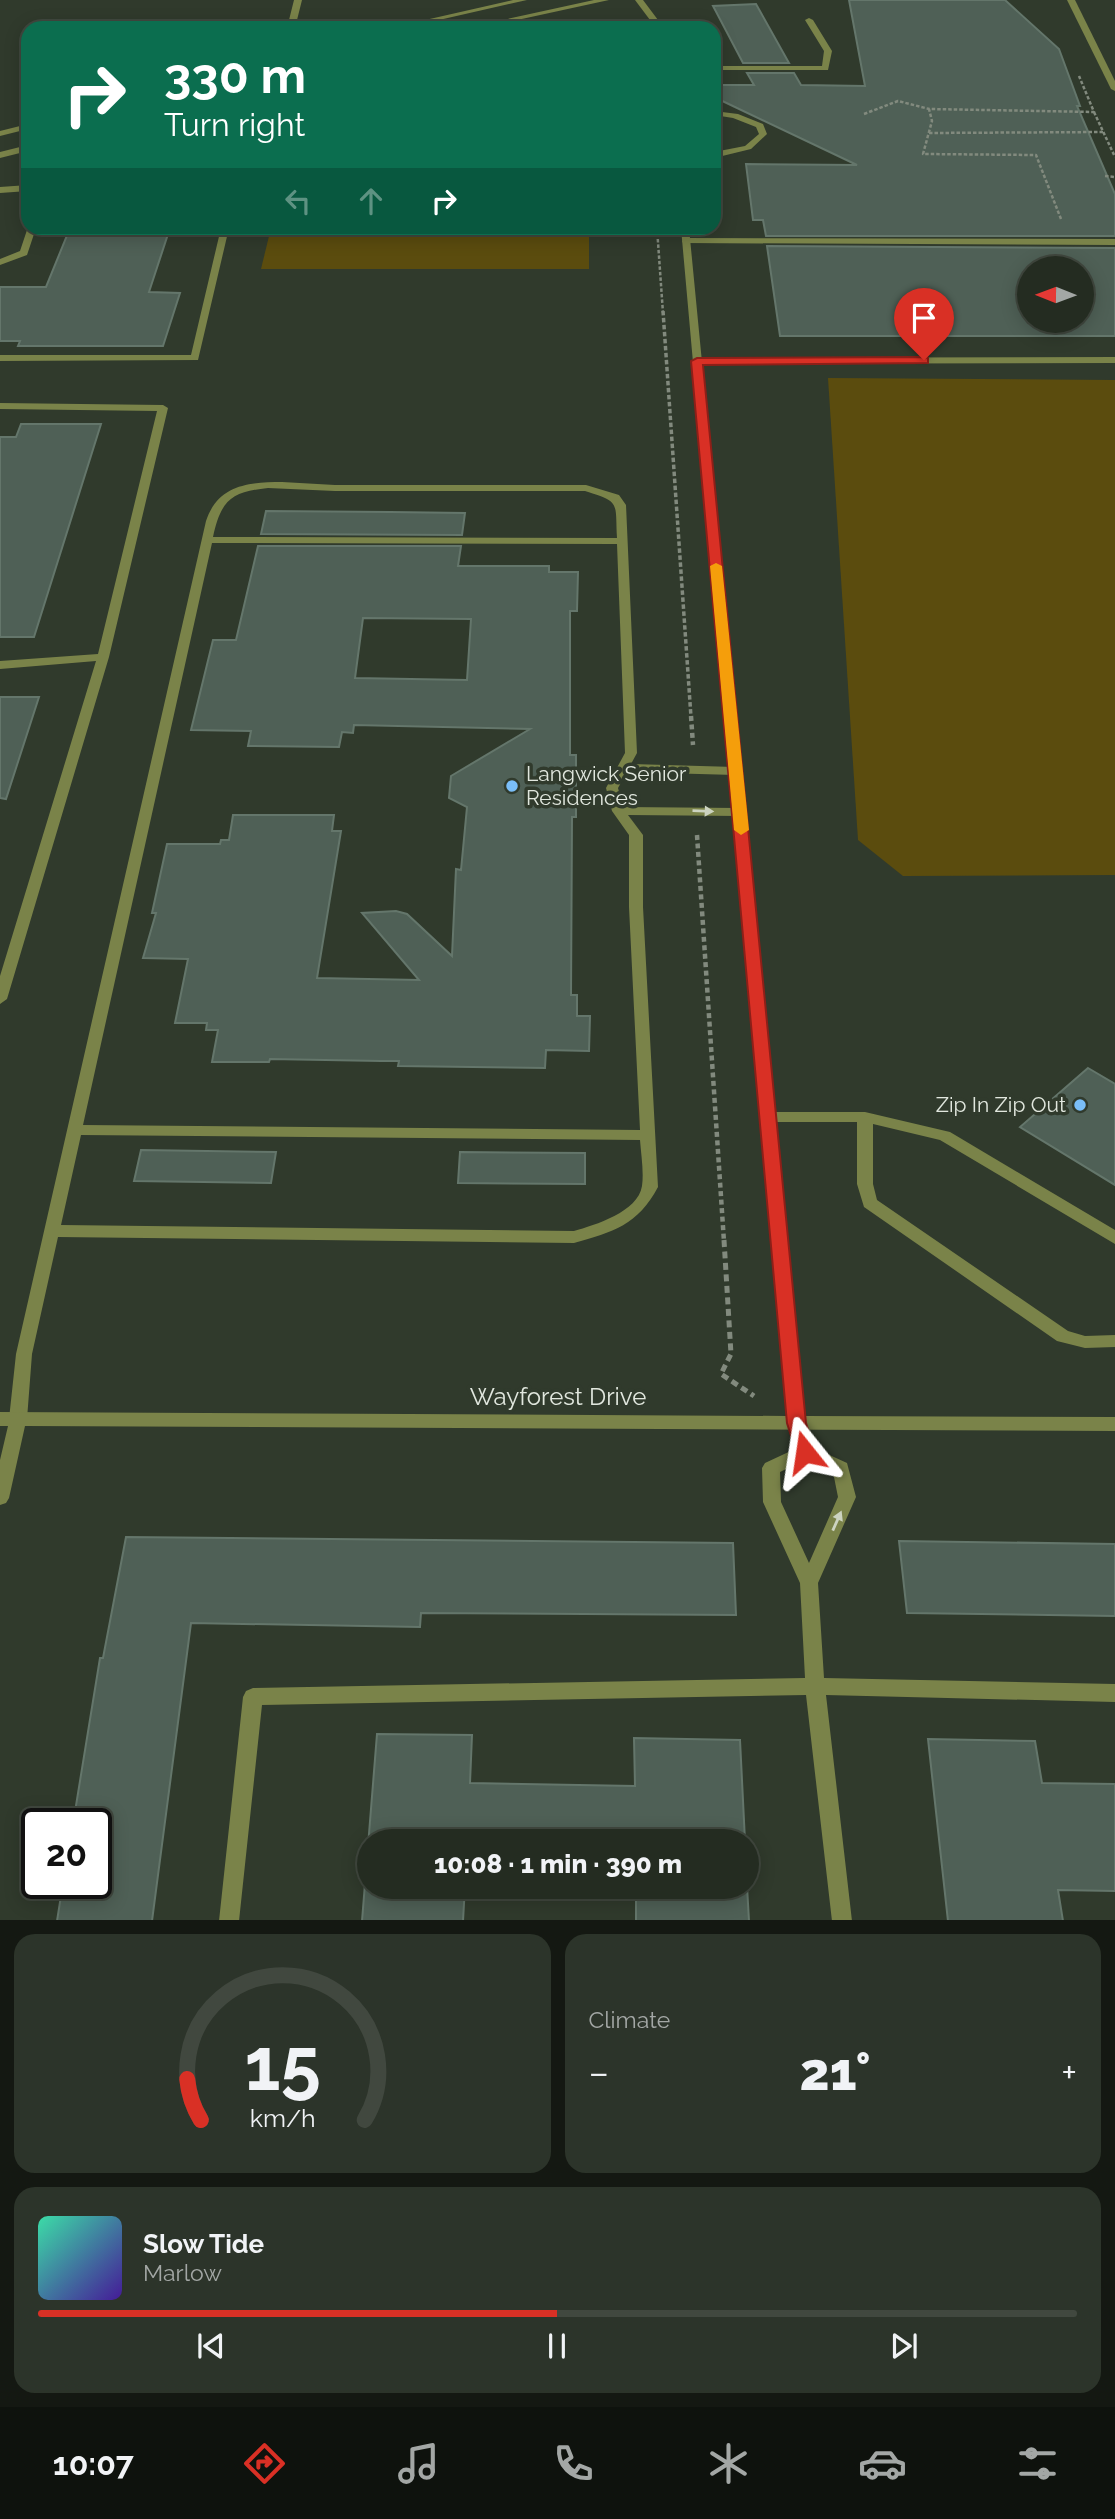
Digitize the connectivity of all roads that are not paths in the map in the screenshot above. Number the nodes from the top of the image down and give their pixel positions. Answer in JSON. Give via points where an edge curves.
{"nodes":[{"id":1,"x":298,"y":0,"type":"edge"},
{"id":2,"x":523,"y":0,"type":"edge"},
{"id":3,"x":605,"y":0,"type":"edge"},
{"id":4,"x":639,"y":0,"type":"edge"},
{"id":5,"x":1071,"y":0,"type":"edge"},
{"id":6,"x":809,"y":20,"type":"dead end"},
{"id":7,"x":293,"y":21,"type":"edge"},
{"id":8,"x":426,"y":21,"type":"edge"},
{"id":9,"x":504,"y":21,"type":"edge"},
{"id":10,"x":655,"y":21,"type":"edge"},
{"id":11,"x":721,"y":68,"type":"edge"},
{"id":12,"x":1115,"y":89,"type":"edge"},
{"id":13,"x":721,"y":115,"type":"edge"},
{"id":14,"x":21,"y":128,"type":"edge"},
{"id":15,"x":0,"y":134,"type":"edge"},
{"id":16,"x":21,"y":150,"type":"edge"},
{"id":17,"x":721,"y":154,"type":"edge"},
{"id":18,"x":0,"y":155,"type":"edge"},
{"id":19,"x":21,"y":188,"type":"edge"},
{"id":20,"x":0,"y":190,"type":"edge"},
{"id":21,"x":30,"y":235,"type":"edge"},
{"id":22,"x":223,"y":235,"type":"edge"},
{"id":23,"x":686,"y":235,"type":"edge"},
{"id":24,"x":721,"y":235,"type":"edge"},
{"id":25,"x":1115,"y":242,"type":"edge"},
{"id":26,"x":0,"y":262,"type":"edge"},
{"id":27,"x":0,"y":358,"type":"edge"},
{"id":28,"x":1115,"y":360,"type":"edge"},
{"id":29,"x":697,"y":361,"type":"junction"},
{"id":30,"x":0,"y":406,"type":"edge"},
{"id":31,"x":207,"y":540,"type":"junction"},
{"id":32,"x":622,"y":541,"type":"junction"},
{"id":33,"x":103,"y":657,"type":"junction"},
{"id":34,"x":0,"y":665,"type":"edge"},
{"id":35,"x":621,"y":768,"type":"junction"},
{"id":36,"x":735,"y":771,"type":"junction"},
{"id":37,"x":618,"y":811,"type":"junction"},
{"id":38,"x":739,"y":812,"type":"junction"},
{"id":39,"x":0,"y":999,"type":"edge"},
{"id":40,"x":865,"y":1117,"type":"junction"},
{"id":41,"x":768,"y":1118,"type":"junction"},
{"id":42,"x":74,"y":1130,"type":"junction"},
{"id":43,"x":648,"y":1135,"type":"junction"},
{"id":44,"x":52,"y":1231,"type":"junction"},
{"id":45,"x":1115,"y":1238,"type":"edge"},
{"id":46,"x":1115,"y":1341,"type":"edge"},
{"id":47,"x":0,"y":1419,"type":"edge"},
{"id":48,"x":18,"y":1419,"type":"junction"},
{"id":49,"x":796,"y":1423,"type":"junction"},
{"id":50,"x":1115,"y":1424,"type":"edge"},
{"id":51,"x":805,"y":1452,"type":"junction"},
{"id":52,"x":0,"y":1498,"type":"edge"},
{"id":53,"x":809,"y":1583,"type":"junction"},
{"id":54,"x":815,"y":1686,"type":"junction"},
{"id":55,"x":1115,"y":1693,"type":"edge"},
{"id":56,"x":229,"y":1920,"type":"edge"},
{"id":57,"x":842,"y":1920,"type":"edge"}],
"edges":[{"from":1,"to":7,"type":"street"},
{"from":2,"to":8,"type":"street"},
{"from":3,"to":9,"type":"street"},
{"from":4,"to":10,"type":"street"},
{"from":5,"to":12,"type":"street"},
{"from":6,"to":11,"type":"street","via":[[828,51],[825,68]]},
{"from":13,"to":17,"type":"street","via":[[760,126],[763,134],[745,149]]},
{"from":14,"to":15,"type":"street"},
{"from":16,"to":18,"type":"street"},
{"from":19,"to":20,"type":"street"},
{"from":21,"to":26,"type":"street","via":[[24,253]]},
{"from":22,"to":27,"type":"street","via":[[195,358]]},
{"from":23,"to":29,"type":"street"},
{"from":24,"to":25,"type":"street"},
{"from":28,"to":29,"type":"street"},
{"from":29,"to":36,"type":"street"},
{"from":30,"to":33,"type":"street","via":[[163,408]]},
{"from":31,"to":32,"type":"street"},
{"from":31,"to":32,"type":"street","via":[[221,501],[244,489],[272,486],[586,488],[615,497],[621,505]]},
{"from":31,"to":42,"type":"street"},
{"from":32,"to":35,"type":"street","via":[[631,752]]},
{"from":33,"to":34,"type":"street"},
{"from":33,"to":39,"type":"street"},
{"from":35,"to":36,"type":"street"},
{"from":35,"to":37,"type":"street","via":[[612,788]]},
{"from":36,"to":38,"type":"street"},
{"from":37,"to":38,"type":"street","one_way":true},
{"from":37,"to":43,"type":"street","via":[[636,835]]},
{"from":38,"to":41,"type":"street"},
{"from":40,"to":41,"type":"street"},
{"from":40,"to":45,"type":"street","via":[[945,1136]]},
{"from":40,"to":46,"type":"street","via":[[865,1184],[870,1203],[1063,1336],[1085,1342]]},
{"from":41,"to":49,"type":"street"},
{"from":42,"to":43,"type":"street"},
{"from":42,"to":44,"type":"street"},
{"from":43,"to":44,"type":"street","via":[[650,1187],[644,1202],[626,1219],[574,1237]]},
{"from":44,"to":48,"type":"street","via":[[24,1354]]},
{"from":47,"to":48,"type":"street","name":"Wayforest Drive"},
{"from":48,"to":49,"type":"street","name":"Wayforest Drive"},
{"from":48,"to":52,"type":"street"},
{"from":49,"to":50,"type":"street","name":"Wayforest Drive"},
{"from":49,"to":51,"type":"street"},
{"from":51,"to":53,"type":"street","via":[[771,1468],[772,1502]]},
{"from":53,"to":51,"type":"street","one_way":true,"via":[[847,1497],[841,1468]]},
{"from":53,"to":54,"type":"street"},
{"from":54,"to":55,"type":"street"},
{"from":54,"to":56,"type":"street","via":[[253,1697]]},
{"from":54,"to":57,"type":"street"}]}
